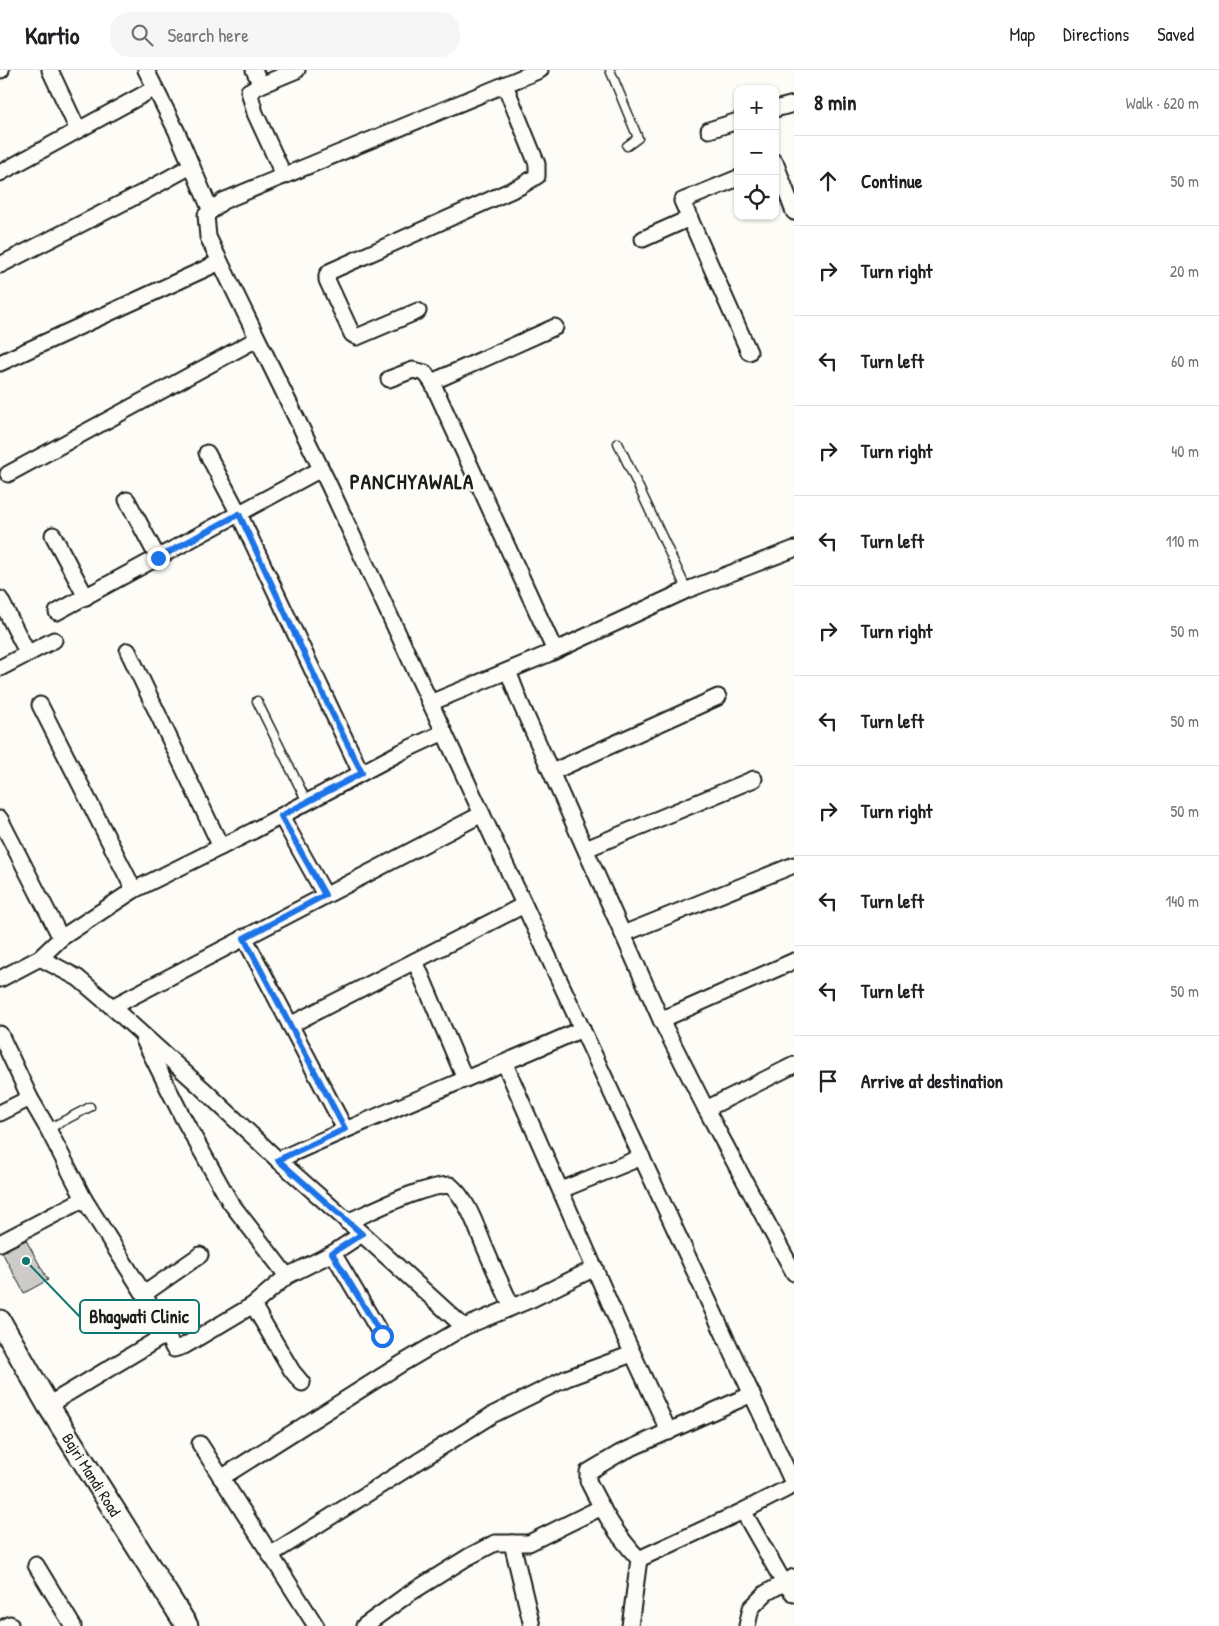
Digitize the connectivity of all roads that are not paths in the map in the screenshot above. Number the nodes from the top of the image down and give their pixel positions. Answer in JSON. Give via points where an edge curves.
{"nodes":[{"id":1,"x":50,"y":70,"type":"edge"},
{"id":2,"x":146,"y":70,"type":"edge"},
{"id":3,"x":254,"y":70,"type":"edge"},
{"id":4,"x":298,"y":70,"type":"edge"},
{"id":5,"x":540,"y":70,"type":"edge"},
{"id":6,"x":610,"y":70,"type":"edge"},
{"id":7,"x":261,"y":85,"type":"junction"},
{"id":8,"x":504,"y":85,"type":"junction"},
{"id":9,"x":155,"y":88,"type":"junction"},
{"id":10,"x":794,"y":104,"type":"edge"},
{"id":11,"x":779,"y":108,"type":"edge"},
{"id":12,"x":734,"y":122,"type":"edge"},
{"id":13,"x":78,"y":130,"type":"junction"},
{"id":14,"x":709,"y":130,"type":"dead end"},
{"id":15,"x":627,"y":146,"type":"dead end"},
{"id":16,"x":192,"y":166,"type":"junction"},
{"id":17,"x":779,"y":169,"type":"edge"},
{"id":18,"x":0,"y":173,"type":"edge"},
{"id":19,"x":284,"y":176,"type":"junction"},
{"id":20,"x":734,"y":180,"type":"edge"},
{"id":21,"x":789,"y":187,"type":"edge"},
{"id":22,"x":211,"y":211,"type":"junction"},
{"id":23,"x":794,"y":212,"type":"edge"},
{"id":24,"x":690,"y":218,"type":"junction"},
{"id":25,"x":643,"y":239,"type":"dead end"},
{"id":26,"x":220,"y":262,"type":"junction"},
{"id":27,"x":0,"y":264,"type":"edge"},
{"id":28,"x":418,"y":311,"type":"dead end"},
{"id":29,"x":555,"y":327,"type":"dead end"},
{"id":30,"x":257,"y":339,"type":"junction"},
{"id":31,"x":749,"y":352,"type":"dead end"},
{"id":32,"x":0,"y":362,"type":"edge"},
{"id":33,"x":390,"y":379,"type":"dead end"},
{"id":34,"x":432,"y":382,"type":"junction"},
{"id":35,"x":618,"y":443,"type":"dead end"},
{"id":36,"x":207,"y":453,"type":"dead end"},
{"id":37,"x":321,"y":469,"type":"junction"},
{"id":38,"x":8,"y":474,"type":"dead end"},
{"id":39,"x":127,"y":500,"type":"dead end"},
{"id":40,"x":239,"y":514,"type":"junction"},
{"id":41,"x":53,"y":535,"type":"dead end"},
{"id":42,"x":794,"y":549,"type":"edge"},
{"id":43,"x":158,"y":558,"type":"junction"},
{"id":44,"x":688,"y":590,"type":"junction"},
{"id":45,"x":86,"y":597,"type":"junction"},
{"id":46,"x":0,"y":599,"type":"edge"},
{"id":47,"x":57,"y":612,"type":"dead end"},
{"id":48,"x":54,"y":640,"type":"dead end"},
{"id":49,"x":128,"y":651,"type":"dead end"},
{"id":50,"x":555,"y":651,"type":"junction"},
{"id":51,"x":28,"y":654,"type":"junction"},
{"id":52,"x":0,"y":668,"type":"edge"},
{"id":53,"x":508,"y":671,"type":"junction"},
{"id":54,"x":718,"y":698,"type":"dead end"},
{"id":55,"x":257,"y":701,"type":"dead end"},
{"id":56,"x":430,"y":703,"type":"junction"},
{"id":57,"x":40,"y":705,"type":"dead end"},
{"id":58,"x":444,"y":732,"type":"junction"},
{"id":59,"x":552,"y":772,"type":"junction"},
{"id":60,"x":362,"y":773,"type":"junction"},
{"id":61,"x":754,"y":779,"type":"dead end"},
{"id":62,"x":307,"y":802,"type":"junction"},
{"id":63,"x":482,"y":814,"type":"junction"},
{"id":64,"x":281,"y":816,"type":"junction"},
{"id":65,"x":0,"y":819,"type":"edge"},
{"id":66,"x":221,"y":846,"type":"junction"},
{"id":67,"x":586,"y":849,"type":"junction"},
{"id":68,"x":794,"y":865,"type":"edge"},
{"id":69,"x":134,"y":890,"type":"junction"},
{"id":70,"x":325,"y":895,"type":"junction"},
{"id":71,"x":524,"y":904,"type":"junction"},
{"id":72,"x":623,"y":934,"type":"junction"},
{"id":73,"x":61,"y":938,"type":"junction"},
{"id":74,"x":244,"y":938,"type":"junction"},
{"id":75,"x":40,"y":958,"type":"junction"},
{"id":76,"x":415,"y":961,"type":"junction"},
{"id":77,"x":794,"y":961,"type":"edge"},
{"id":78,"x":0,"y":979,"type":"edge"},
{"id":79,"x":112,"y":1007,"type":"junction"},
{"id":80,"x":661,"y":1020,"type":"junction"},
{"id":81,"x":290,"y":1025,"type":"junction"},
{"id":82,"x":582,"y":1029,"type":"junction"},
{"id":83,"x":140,"y":1032,"type":"junction"},
{"id":84,"x":0,"y":1034,"type":"edge"},
{"id":85,"x":505,"y":1064,"type":"junction"},
{"id":86,"x":793,"y":1068,"type":"edge"},
{"id":87,"x":465,"y":1079,"type":"junction"},
{"id":88,"x":30,"y":1098,"type":"junction"},
{"id":89,"x":90,"y":1107,"type":"dead end"},
{"id":90,"x":706,"y":1109,"type":"junction"},
{"id":91,"x":0,"y":1113,"type":"edge"},
{"id":92,"x":48,"y":1129,"type":"junction"},
{"id":93,"x":345,"y":1129,"type":"junction"},
{"id":94,"x":642,"y":1157,"type":"junction"},
{"id":95,"x":278,"y":1160,"type":"junction"},
{"id":96,"x":561,"y":1190,"type":"junction"},
{"id":97,"x":84,"y":1199,"type":"junction"},
{"id":98,"x":347,"y":1222,"type":"junction"},
{"id":99,"x":362,"y":1234,"type":"junction"},
{"id":100,"x":0,"y":1243,"type":"edge"},
{"id":101,"x":332,"y":1253,"type":"junction"},
{"id":102,"x":200,"y":1255,"type":"dead end"},
{"id":103,"x":595,"y":1268,"type":"junction"},
{"id":104,"x":794,"y":1273,"type":"edge"},
{"id":105,"x":287,"y":1276,"type":"junction"},
{"id":106,"x":144,"y":1294,"type":"junction"},
{"id":107,"x":253,"y":1305,"type":"junction"},
{"id":108,"x":512,"y":1307,"type":"junction"},
{"id":109,"x":0,"y":1321,"type":"edge"},
{"id":110,"x":464,"y":1327,"type":"junction"},
{"id":111,"x":165,"y":1335,"type":"junction"},
{"id":112,"x":382,"y":1336,"type":"dead end"},
{"id":113,"x":0,"y":1350,"type":"edge"},
{"id":114,"x":632,"y":1354,"type":"junction"},
{"id":115,"x":302,"y":1383,"type":"dead end"},
{"id":116,"x":752,"y":1394,"type":"junction"},
{"id":117,"x":48,"y":1405,"type":"junction"},
{"id":118,"x":669,"y":1432,"type":"junction"},
{"id":119,"x":200,"y":1444,"type":"dead end"},
{"id":120,"x":221,"y":1478,"type":"junction"},
{"id":121,"x":794,"y":1485,"type":"edge"},
{"id":122,"x":602,"y":1507,"type":"junction"},
{"id":123,"x":743,"y":1511,"type":"junction"},
{"id":124,"x":512,"y":1543,"type":"junction"},
{"id":125,"x":270,"y":1555,"type":"junction"},
{"id":126,"x":639,"y":1559,"type":"junction"},
{"id":127,"x":36,"y":1565,"type":"dead end"},
{"id":128,"x":791,"y":1585,"type":"edge"},
{"id":129,"x":72,"y":1626,"type":"edge"},
{"id":130,"x":170,"y":1626,"type":"edge"},
{"id":131,"x":187,"y":1626,"type":"edge"},
{"id":132,"x":316,"y":1626,"type":"edge"},
{"id":133,"x":364,"y":1626,"type":"edge"},
{"id":134,"x":532,"y":1626,"type":"edge"},
{"id":135,"x":630,"y":1626,"type":"edge"},
{"id":136,"x":747,"y":1626,"type":"edge"}],
"edges":[{"from":1,"to":13,"type":"street"},
{"from":2,"to":9,"type":"street"},
{"from":3,"to":7,"type":"street"},
{"from":4,"to":7,"type":"street"},
{"from":5,"to":8,"type":"street"},
{"from":6,"to":15,"type":"lane","via":[[638,138]]},
{"from":7,"to":19,"type":"street","via":[[249,91],[255,113]]},
{"from":8,"to":19,"type":"street"},
{"from":8,"to":28,"type":"street","via":[[537,164],[537,176],[327,275],[352,334],[357,337]]},
{"from":9,"to":13,"type":"street"},
{"from":9,"to":16,"type":"street"},
{"from":10,"to":11,"type":"street"},
{"from":12,"to":14,"type":"street"},
{"from":13,"to":18,"type":"street"},
{"from":16,"to":22,"type":"street"},
{"from":16,"to":27,"type":"street"},
{"from":17,"to":21,"type":"street"},
{"from":19,"to":22,"type":"street","via":[[223,201]]},
{"from":20,"to":24,"type":"street","via":[[682,201]]},
{"from":21,"to":23,"type":"street"},
{"from":22,"to":26,"type":"street","via":[[206,215],[208,237]]},
{"from":24,"to":25,"type":"street"},
{"from":24,"to":31,"type":"street"},
{"from":26,"to":30,"type":"street"},
{"from":26,"to":32,"type":"street"},
{"from":29,"to":34,"type":"street"},
{"from":30,"to":37,"type":"street"},
{"from":30,"to":38,"type":"street"},
{"from":33,"to":34,"type":"street","via":[[413,370],[425,373]]},
{"from":34,"to":50,"type":"street"},
{"from":35,"to":44,"type":"lane"},
{"from":36,"to":40,"type":"street"},
{"from":37,"to":40,"type":"street"},
{"from":37,"to":56,"type":"street"},
{"from":39,"to":43,"type":"street"},
{"from":40,"to":43,"type":"street"},
{"from":40,"to":60,"type":"street"},
{"from":41,"to":45,"type":"street"},
{"from":42,"to":44,"type":"street"},
{"from":43,"to":45,"type":"street"},
{"from":44,"to":50,"type":"street"},
{"from":45,"to":47,"type":"street"},
{"from":46,"to":51,"type":"street"},
{"from":48,"to":51,"type":"street"},
{"from":49,"to":66,"type":"street"},
{"from":50,"to":53,"type":"street"},
{"from":51,"to":52,"type":"street"},
{"from":53,"to":56,"type":"street"},
{"from":53,"to":59,"type":"street"},
{"from":54,"to":59,"type":"street"},
{"from":55,"to":62,"type":"lane"},
{"from":56,"to":58,"type":"street"},
{"from":57,"to":69,"type":"street"},
{"from":58,"to":60,"type":"street"},
{"from":58,"to":63,"type":"street"},
{"from":59,"to":67,"type":"street"},
{"from":60,"to":62,"type":"street"},
{"from":61,"to":67,"type":"street"},
{"from":62,"to":64,"type":"street"},
{"from":63,"to":70,"type":"street"},
{"from":63,"to":71,"type":"street"},
{"from":64,"to":66,"type":"street"},
{"from":64,"to":70,"type":"street"},
{"from":65,"to":73,"type":"street"},
{"from":66,"to":69,"type":"street"},
{"from":67,"to":72,"type":"street"},
{"from":68,"to":72,"type":"street"},
{"from":69,"to":73,"type":"street"},
{"from":70,"to":74,"type":"street"},
{"from":71,"to":76,"type":"street"},
{"from":71,"to":82,"type":"street"},
{"from":72,"to":80,"type":"street"},
{"from":73,"to":75,"type":"street"},
{"from":74,"to":79,"type":"street"},
{"from":74,"to":81,"type":"street"},
{"from":75,"to":78,"type":"street"},
{"from":75,"to":79,"type":"street","via":[[78,978]]},
{"from":76,"to":81,"type":"street"},
{"from":76,"to":87,"type":"street"},
{"from":77,"to":80,"type":"street"},
{"from":79,"to":83,"type":"street"},
{"from":80,"to":90,"type":"street"},
{"from":81,"to":93,"type":"street"},
{"from":82,"to":85,"type":"street"},
{"from":82,"to":94,"type":"street"},
{"from":83,"to":95,"type":"street"},
{"from":83,"to":105,"type":"street","via":[[230,1202]]},
{"from":84,"to":88,"type":"street"},
{"from":85,"to":87,"type":"street"},
{"from":85,"to":96,"type":"street"},
{"from":86,"to":90,"type":"street"},
{"from":87,"to":93,"type":"street"},
{"from":88,"to":91,"type":"street"},
{"from":88,"to":92,"type":"street"},
{"from":89,"to":92,"type":"lane"},
{"from":90,"to":104,"type":"street"},
{"from":92,"to":97,"type":"street"},
{"from":93,"to":95,"type":"street"},
{"from":94,"to":96,"type":"street"},
{"from":94,"to":116,"type":"street"},
{"from":95,"to":98,"type":"street"},
{"from":96,"to":103,"type":"street"},
{"from":97,"to":100,"type":"street"},
{"from":97,"to":106,"type":"street"},
{"from":98,"to":99,"type":"street"},
{"from":98,"to":108,"type":"street","via":[[415,1194],[450,1185],[459,1192],[469,1209]]},
{"from":99,"to":101,"type":"street"},
{"from":99,"to":110,"type":"street"},
{"from":101,"to":105,"type":"street"},
{"from":101,"to":112,"type":"street"},
{"from":102,"to":106,"type":"street"},
{"from":103,"to":108,"type":"street"},
{"from":103,"to":114,"type":"street"},
{"from":105,"to":107,"type":"street"},
{"from":106,"to":111,"type":"street"},
{"from":107,"to":111,"type":"street","via":[[184,1346],[174,1349]]},
{"from":107,"to":115,"type":"street"},
{"from":108,"to":110,"type":"street"},
{"from":109,"to":117,"type":"street","name":"Bajri Mandi Road"},
{"from":110,"to":120,"type":"street"},
{"from":111,"to":117,"type":"street"},
{"from":113,"to":130,"type":"street"},
{"from":114,"to":118,"type":"street"},
{"from":114,"to":125,"type":"street","via":[[567,1378],[492,1415]]},
{"from":116,"to":118,"type":"street"},
{"from":116,"to":121,"type":"street"},
{"from":117,"to":131,"type":"street","name":"Bajri Mandi Road"},
{"from":118,"to":122,"type":"street","via":[[620,1453],[588,1472],[588,1481]]},
{"from":119,"to":120,"type":"street"},
{"from":120,"to":125,"type":"street"},
{"from":121,"to":123,"type":"street"},
{"from":122,"to":124,"type":"street","via":[[529,1543]]},
{"from":122,"to":126,"type":"street","via":[[622,1541]]},
{"from":123,"to":126,"type":"street"},
{"from":123,"to":128,"type":"street"},
{"from":124,"to":133,"type":"street","via":[[495,1543],[468,1557],[407,1594]]},
{"from":124,"to":134,"type":"street"},
{"from":125,"to":132,"type":"street"},
{"from":126,"to":135,"type":"street"},
{"from":127,"to":129,"type":"street"},
{"from":128,"to":136,"type":"street","via":[[766,1593],[751,1608]]}]}
